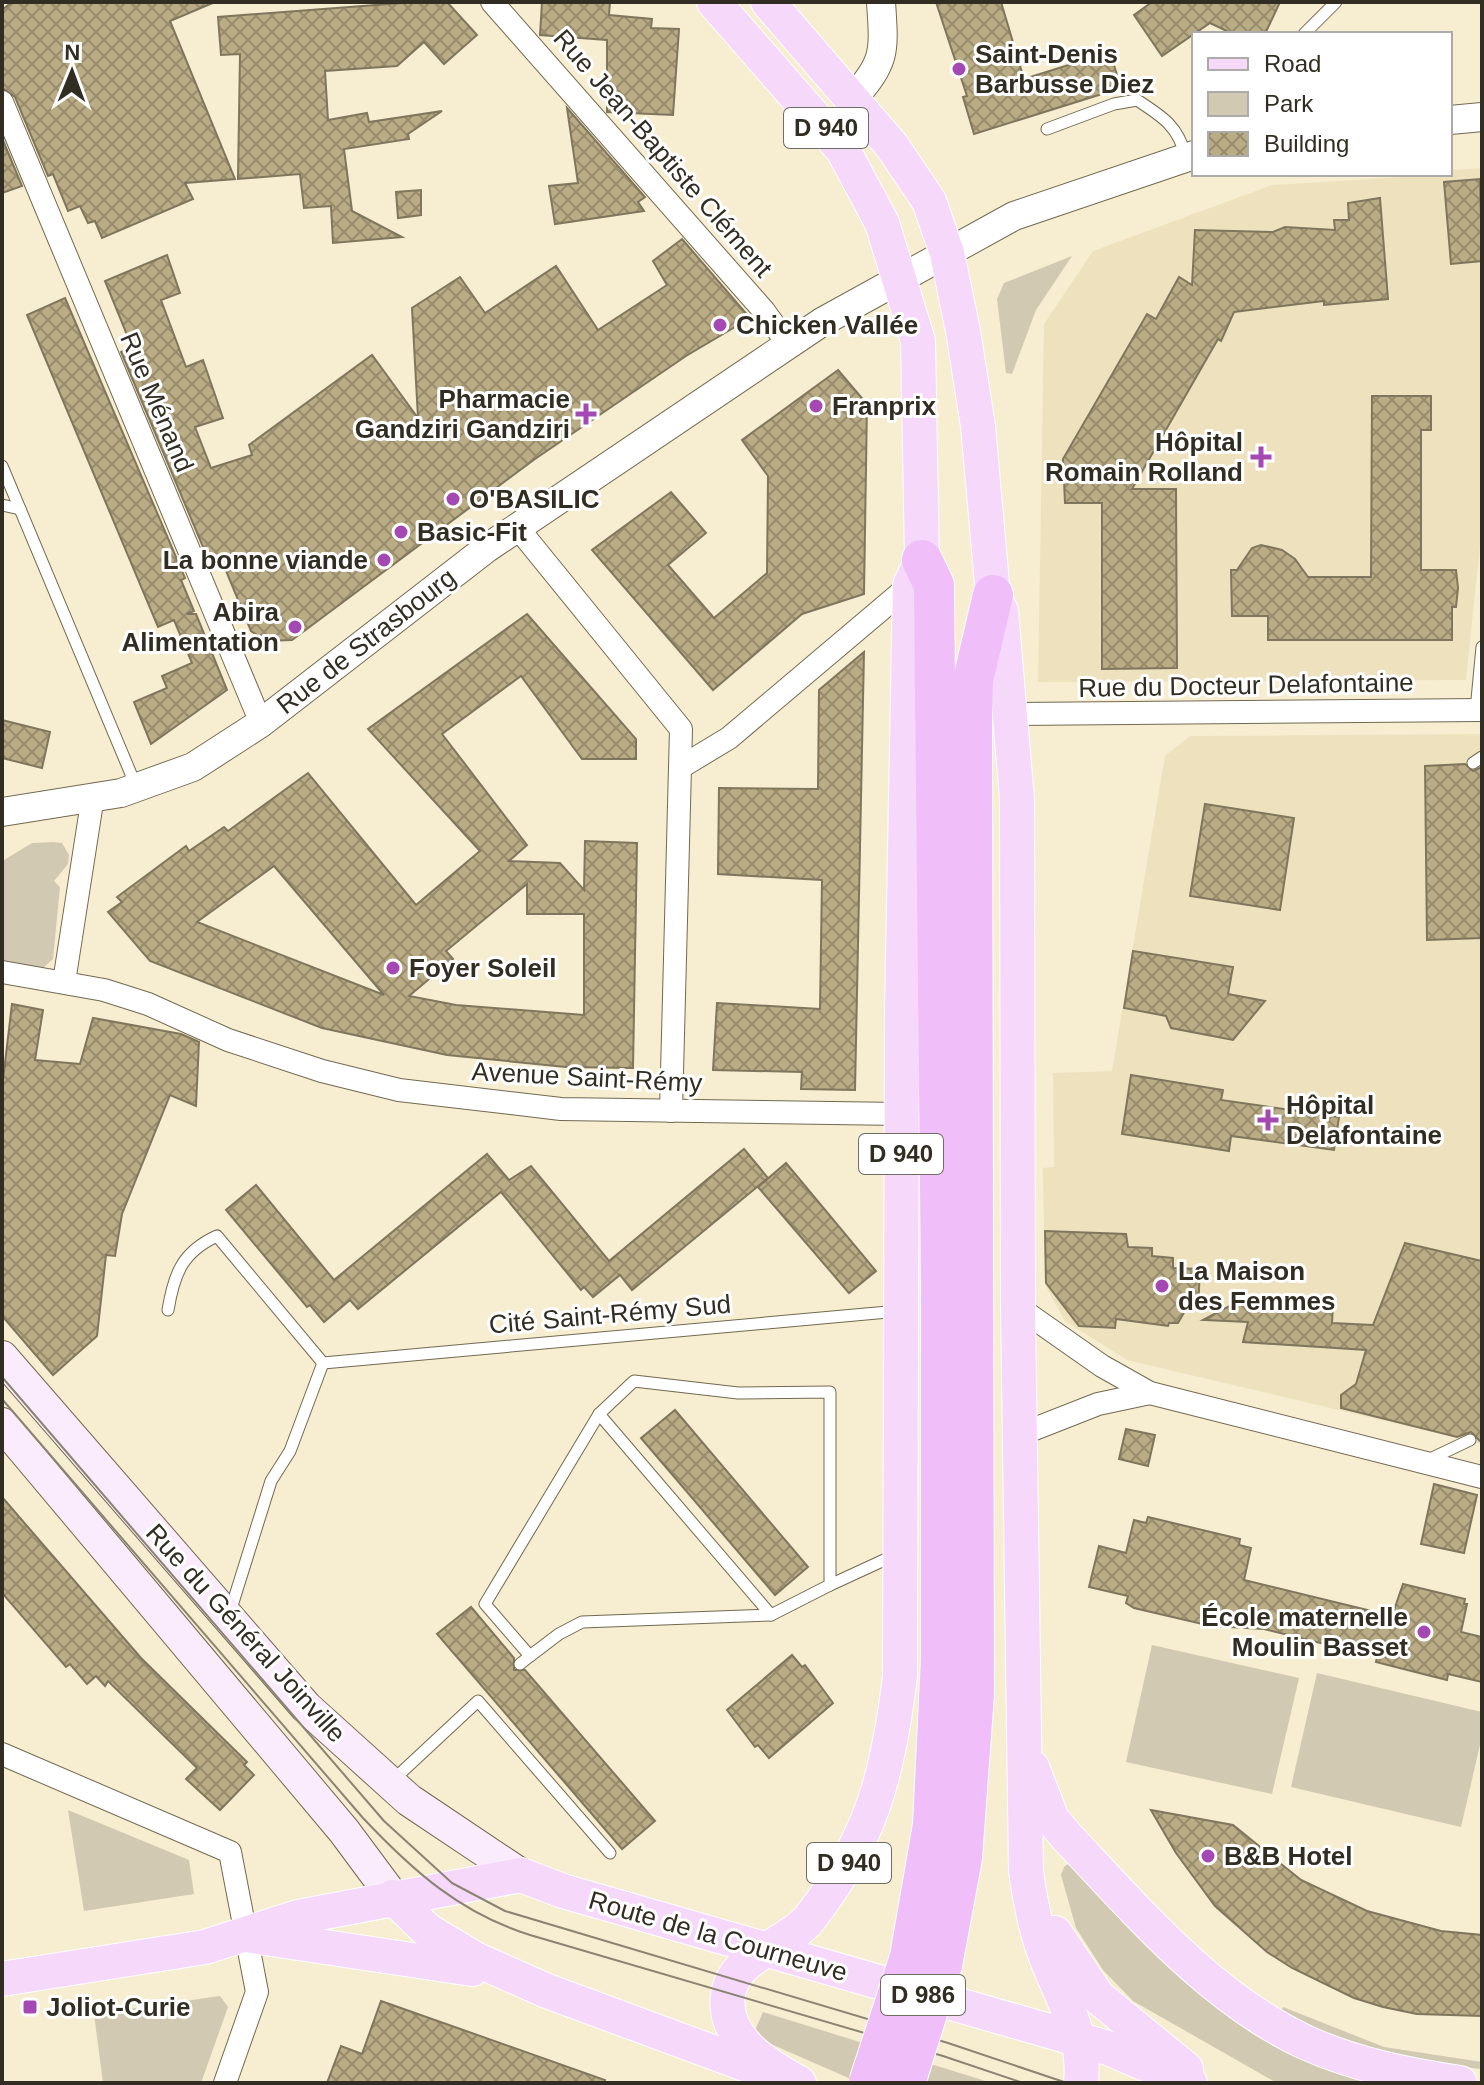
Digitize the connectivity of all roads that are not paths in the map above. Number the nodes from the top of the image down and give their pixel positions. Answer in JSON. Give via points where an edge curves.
{"nodes":[{"id":1,"x":492,"y":2,"type":"edge"},
{"id":2,"x":714,"y":2,"type":"edge"},
{"id":3,"x":768,"y":2,"type":"edge"},
{"id":4,"x":881,"y":2,"type":"edge"},
{"id":5,"x":1336,"y":2,"type":"edge"},
{"id":6,"x":1306,"y":32,"type":"edge"},
{"id":7,"x":853,"y":98,"type":"junction"},
{"id":8,"x":2,"y":102,"type":"edge"},
{"id":9,"x":1482,"y":117,"type":"edge"},
{"id":10,"x":1452,"y":120,"type":"edge"},
{"id":11,"x":1047,"y":129,"type":"dead end"},
{"id":12,"x":1190,"y":156,"type":"edge"},
{"id":13,"x":947,"y":253,"type":"junction"},
{"id":14,"x":901,"y":278,"type":"junction"},
{"id":15,"x":788,"y":344,"type":"junction"},
{"id":16,"x":2,"y":466,"type":"edge"},
{"id":17,"x":2,"y":505,"type":"edge"},
{"id":18,"x":20,"y":509,"type":"junction"},
{"id":19,"x":517,"y":527,"type":"junction"},
{"id":20,"x":916,"y":572,"type":"junction"},
{"id":21,"x":993,"y":595,"type":"junction"},
{"id":22,"x":1482,"y":647,"type":"edge"},
{"id":23,"x":1479,"y":710,"type":"edge"},
{"id":24,"x":1010,"y":714,"type":"junction"},
{"id":25,"x":261,"y":723,"type":"junction"},
{"id":26,"x":681,"y":767,"type":"junction"},
{"id":27,"x":137,"y":789,"type":"junction"},
{"id":28,"x":93,"y":796,"type":"junction"},
{"id":29,"x":2,"y":812,"type":"edge"},
{"id":30,"x":2,"y":972,"type":"edge"},
{"id":31,"x":64,"y":982,"type":"junction"},
{"id":32,"x":671,"y":1111,"type":"junction"},
{"id":33,"x":901,"y":1114,"type":"junction"},
{"id":34,"x":1018,"y":1307,"type":"junction"},
{"id":35,"x":168,"y":1310,"type":"dead end"},
{"id":36,"x":900,"y":1311,"type":"junction"},
{"id":37,"x":2,"y":1357,"type":"edge"},
{"id":38,"x":323,"y":1363,"type":"junction"},
{"id":39,"x":1150,"y":1393,"type":"junction"},
{"id":40,"x":599,"y":1414,"type":"junction"},
{"id":41,"x":2,"y":1424,"type":"edge"},
{"id":42,"x":1019,"y":1435,"type":"junction"},
{"id":43,"x":1470,"y":1440,"type":"dead end"},
{"id":44,"x":1424,"y":1462,"type":"junction"},
{"id":45,"x":1482,"y":1477,"type":"edge"},
{"id":46,"x":900,"y":1553,"type":"junction"},
{"id":47,"x":830,"y":1585,"type":"junction"},
{"id":48,"x":771,"y":1615,"type":"junction"},
{"id":49,"x":228,"y":1619,"type":"junction"},
{"id":50,"x":530,"y":1656,"type":"junction"},
{"id":51,"x":520,"y":1664,"type":"dead end"},
{"id":52,"x":1023,"y":1711,"type":"junction"},
{"id":53,"x":2,"y":1754,"type":"edge"},
{"id":54,"x":389,"y":1784,"type":"junction"},
{"id":55,"x":610,"y":1853,"type":"dead end"},
{"id":56,"x":1026,"y":1871,"type":"junction"},
{"id":57,"x":521,"y":1875,"type":"junction"},
{"id":58,"x":393,"y":1897,"type":"junction"},
{"id":59,"x":247,"y":1936,"type":"junction"},
{"id":60,"x":766,"y":1950,"type":"junction"},
{"id":61,"x":926,"y":1961,"type":"junction"},
{"id":62,"x":2,"y":1979,"type":"edge"},
{"id":63,"x":547,"y":1991,"type":"junction"},
{"id":64,"x":1079,"y":2040,"type":"junction"},
{"id":65,"x":225,"y":2083,"type":"edge"},
{"id":66,"x":798,"y":2083,"type":"edge"},
{"id":67,"x":869,"y":2083,"type":"edge"},
{"id":68,"x":905,"y":2083,"type":"edge"},
{"id":69,"x":1081,"y":2083,"type":"edge"},
{"id":70,"x":1190,"y":2083,"type":"edge"},
{"id":71,"x":1207,"y":2083,"type":"edge"},
{"id":72,"x":1460,"y":2083,"type":"edge"}],
"edges":[{"from":1,"to":15,"type":"street","name":"Rue Jean-Baptiste Clément"},
{"from":2,"to":14,"type":"main road","number":"D 940","via":[[843,150],[882,223]]},
{"from":3,"to":7,"type":"main road","number":"D 940"},
{"from":4,"to":7,"type":"street","via":[[884,55]]},
{"from":5,"to":6,"type":"lane"},
{"from":7,"to":13,"type":"main road","number":"D 940","via":[[929,201]]},
{"from":8,"to":25,"type":"street","name":"Rue Ménand"},
{"from":9,"to":10,"type":"street"},
{"from":11,"to":12,"type":"lane","via":[[1137,100],[1169,121]]},
{"from":12,"to":13,"type":"street","name":"Rue de Strasbourg","via":[[1014,216]]},
{"from":13,"to":14,"type":"street","name":"Rue de Strasbourg"},
{"from":13,"to":21,"type":"main road","number":"D 940","via":[[978,426]]},
{"from":14,"to":15,"type":"street","name":"Rue de Strasbourg"},
{"from":14,"to":20,"type":"main road","number":"D 940","via":[[920,353]]},
{"from":15,"to":19,"type":"street","name":"Rue de Strasbourg"},
{"from":16,"to":18,"type":"lane"},
{"from":17,"to":18,"type":"lane"},
{"from":18,"to":27,"type":"lane"},
{"from":19,"to":25,"type":"street","name":"Rue de Strasbourg"},
{"from":19,"to":26,"type":"street","via":[[681,729]]},
{"from":20,"to":26,"type":"street","via":[[729,738]]},
{"from":20,"to":33,"type":"main road","number":"D 940"},
{"from":20,"to":61,"type":"highway","via":[[934,585],[941,1287],[941,1658]]},
{"from":21,"to":24,"type":"main road","number":"D 940","via":[[1001,611]]},
{"from":21,"to":61,"type":"highway","via":[[973,680],[972,713],[974,1694],[962,1858]]},
{"from":22,"to":23,"type":"lane"},
{"from":23,"to":24,"type":"street","name":"Rue du Docteur Delafontaine"},
{"from":24,"to":34,"type":"main road","number":"D 940","via":[[1017,799]]},
{"from":25,"to":27,"type":"street","name":"Rue de Strasbourg","via":[[193,767]]},
{"from":26,"to":32,"type":"street"},
{"from":27,"to":28,"type":"street","name":"Rue de Strasbourg"},
{"from":28,"to":29,"type":"street","name":"Rue de Strasbourg"},
{"from":28,"to":31,"type":"street"},
{"from":30,"to":31,"type":"street","name":"Avenue Saint-Rémy"},
{"from":31,"to":32,"type":"street","name":"Avenue Saint-Rémy","via":[[148,1004],[228,1040],[322,1071],[399,1090],[561,1109]]},
{"from":32,"to":33,"type":"street","name":"Avenue Saint-Rémy"},
{"from":33,"to":36,"type":"main road","number":"D 940"},
{"from":34,"to":39,"type":"street"},
{"from":34,"to":42,"type":"main road","number":"D 940"},
{"from":35,"to":38,"type":"lane","via":[[174,1272],[195,1246],[217,1236]]},
{"from":36,"to":38,"type":"lane","name":"Cité Saint-Rémy Sud"},
{"from":36,"to":46,"type":"main road","number":"D 940"},
{"from":37,"to":49,"type":"main road","name":"Rue du Général Joinville"},
{"from":38,"to":49,"type":"lane","via":[[290,1451],[271,1481]]},
{"from":39,"to":42,"type":"street","via":[[1098,1404]]},
{"from":39,"to":44,"type":"street"},
{"from":40,"to":47,"type":"lane","via":[[634,1381],[738,1393],[830,1392]]},
{"from":40,"to":48,"type":"lane"},
{"from":40,"to":50,"type":"lane","via":[[485,1604]]},
{"from":41,"to":58,"type":"main road","name":"Rue du Général Joinville","via":[[344,1831]]},
{"from":42,"to":52,"type":"main road","number":"D 940"},
{"from":43,"to":44,"type":"lane"},
{"from":44,"to":45,"type":"street"},
{"from":46,"to":47,"type":"lane"},
{"from":46,"to":60,"type":"main road","number":"D 940","via":[[900,1676],[891,1749],[876,1805],[848,1865],[807,1922]]},
{"from":47,"to":48,"type":"lane"},
{"from":48,"to":50,"type":"lane","via":[[582,1622]]},
{"from":49,"to":54,"type":"main road","name":"Rue du Général Joinville","via":[[306,1707]]},
{"from":50,"to":51,"type":"lane"},
{"from":52,"to":56,"type":"main road","number":"D 940"},
{"from":52,"to":72,"type":"main road","via":[[1032,1767],[1052,1819],[1196,1968],[1305,2042],[1354,2061]]},
{"from":53,"to":59,"type":"street","via":[[230,1852]]},
{"from":54,"to":55,"type":"lane","via":[[483,1697]]},
{"from":54,"to":57,"type":"main road","name":"Rue du Général Joinville"},
{"from":56,"to":64,"type":"main road","number":"D 940","via":[[1046,1956]]},
{"from":56,"to":71,"type":"main road","via":[[1048,1921],[1098,1997]]},
{"from":57,"to":58,"type":"main road"},
{"from":57,"to":60,"type":"main road","name":"Route de la Courneuve","number":"D 986"},
{"from":58,"to":59,"type":"main road","via":[[298,1917]]},
{"from":58,"to":63,"type":"main road","via":[[449,1945]]},
{"from":59,"to":62,"type":"main road"},
{"from":59,"to":63,"type":"main road","via":[[461,1966]]},
{"from":59,"to":65,"type":"street","via":[[257,1992]]},
{"from":60,"to":64,"type":"main road","name":"Route de la Courneuve","number":"D 986"},
{"from":60,"to":66,"type":"main road","number":"D 940","via":[[732,1979],[727,2017],[753,2051]]},
{"from":61,"to":67,"type":"highway","bridge":true},
{"from":61,"to":68,"type":"highway","bridge":true},
{"from":63,"to":66,"type":"main road"},
{"from":64,"to":69,"type":"main road","number":"D 940"},
{"from":64,"to":70,"type":"main road","name":"Route de la Courneuve","number":"D 986"}]}
